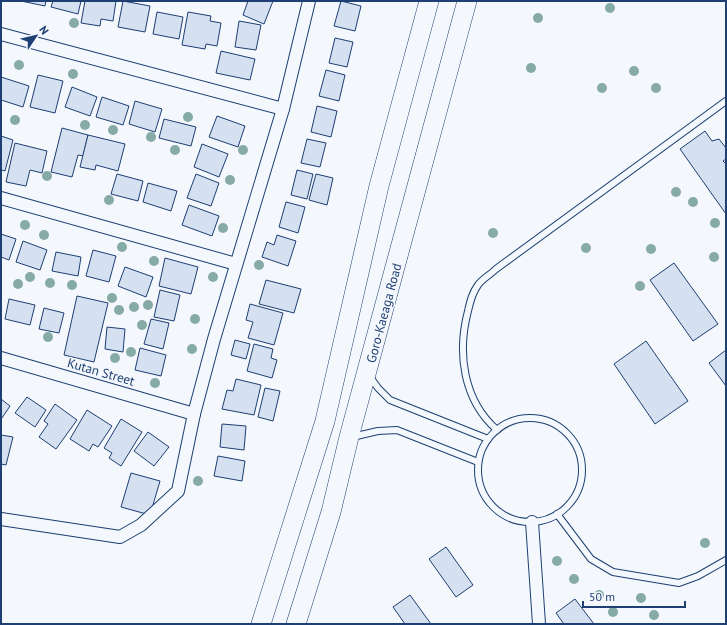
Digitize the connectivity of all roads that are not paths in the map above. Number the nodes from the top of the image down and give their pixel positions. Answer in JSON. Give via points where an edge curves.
{"nodes":[{"id":1,"x":309,"y":1,"type":"edge"},
{"id":2,"x":429,"y":1,"type":"edge"},
{"id":3,"x":467,"y":1,"type":"edge"},
{"id":4,"x":1,"y":34,"type":"edge"},
{"id":5,"x":726,"y":101,"type":"edge"},
{"id":6,"x":283,"y":109,"type":"junction"},
{"id":7,"x":1,"y":198,"type":"edge"},
{"id":8,"x":236,"y":264,"type":"junction"},
{"id":9,"x":1,"y":358,"type":"edge"},
{"id":10,"x":368,"y":369,"type":"junction"},
{"id":11,"x":194,"y":414,"type":"junction"},
{"id":12,"x":497,"y":430,"type":"junction"},
{"id":13,"x":349,"y":437,"type":"junction"},
{"id":14,"x":488,"y":439,"type":"junction"},
{"id":15,"x":478,"y":462,"type":"junction"},
{"id":16,"x":556,"y":514,"type":"junction"},
{"id":17,"x":1,"y":519,"type":"edge"},
{"id":18,"x":532,"y":522,"type":"junction"},
{"id":19,"x":726,"y":560,"type":"edge"},
{"id":20,"x":261,"y":624,"type":"edge"},
{"id":21,"x":296,"y":624,"type":"edge"},
{"id":22,"x":539,"y":624,"type":"edge"}],
"edges":[{"from":1,"to":6,"type":"street"},
{"from":2,"to":20,"type":"main road","via":[[379,186],[325,421]]},
{"from":3,"to":10,"type":"main road","name":"Goro-Kaeaga Road"},
{"from":4,"to":6,"type":"street"},
{"from":5,"to":12,"type":"lane","via":[[478,285],[472,294],[462,340],[464,364],[475,402],[488,422]]},
{"from":6,"to":8,"type":"street"},
{"from":7,"to":8,"type":"street"},
{"from":8,"to":11,"type":"street"},
{"from":9,"to":11,"type":"street","name":"Kutan Street"},
{"from":10,"to":13,"type":"main road","name":"Goro-Kaeaga Road"},
{"from":10,"to":14,"type":"lane","via":[[370,380],[390,400]]},
{"from":11,"to":17,"type":"street","via":[[178,491],[141,525],[120,537]]},
{"from":12,"to":14,"type":"lane"},
{"from":12,"to":16,"type":"lane","via":[[520,419],[534,418],[552,424],[568,435],[580,458],[582,471],[575,496]]},
{"from":13,"to":15,"type":"lane","via":[[397,430]]},
{"from":13,"to":21,"type":"main road","name":"Goro-Kaeaga Road","via":[[331,512]]},
{"from":14,"to":15,"type":"lane"},
{"from":15,"to":18,"type":"lane","via":[[481,488],[487,499],[506,516]]},
{"from":16,"to":18,"type":"lane","via":[[545,520]]},
{"from":16,"to":19,"type":"lane","via":[[591,559],[613,572],[679,583],[698,576]]},
{"from":18,"to":22,"type":"street"}]}
